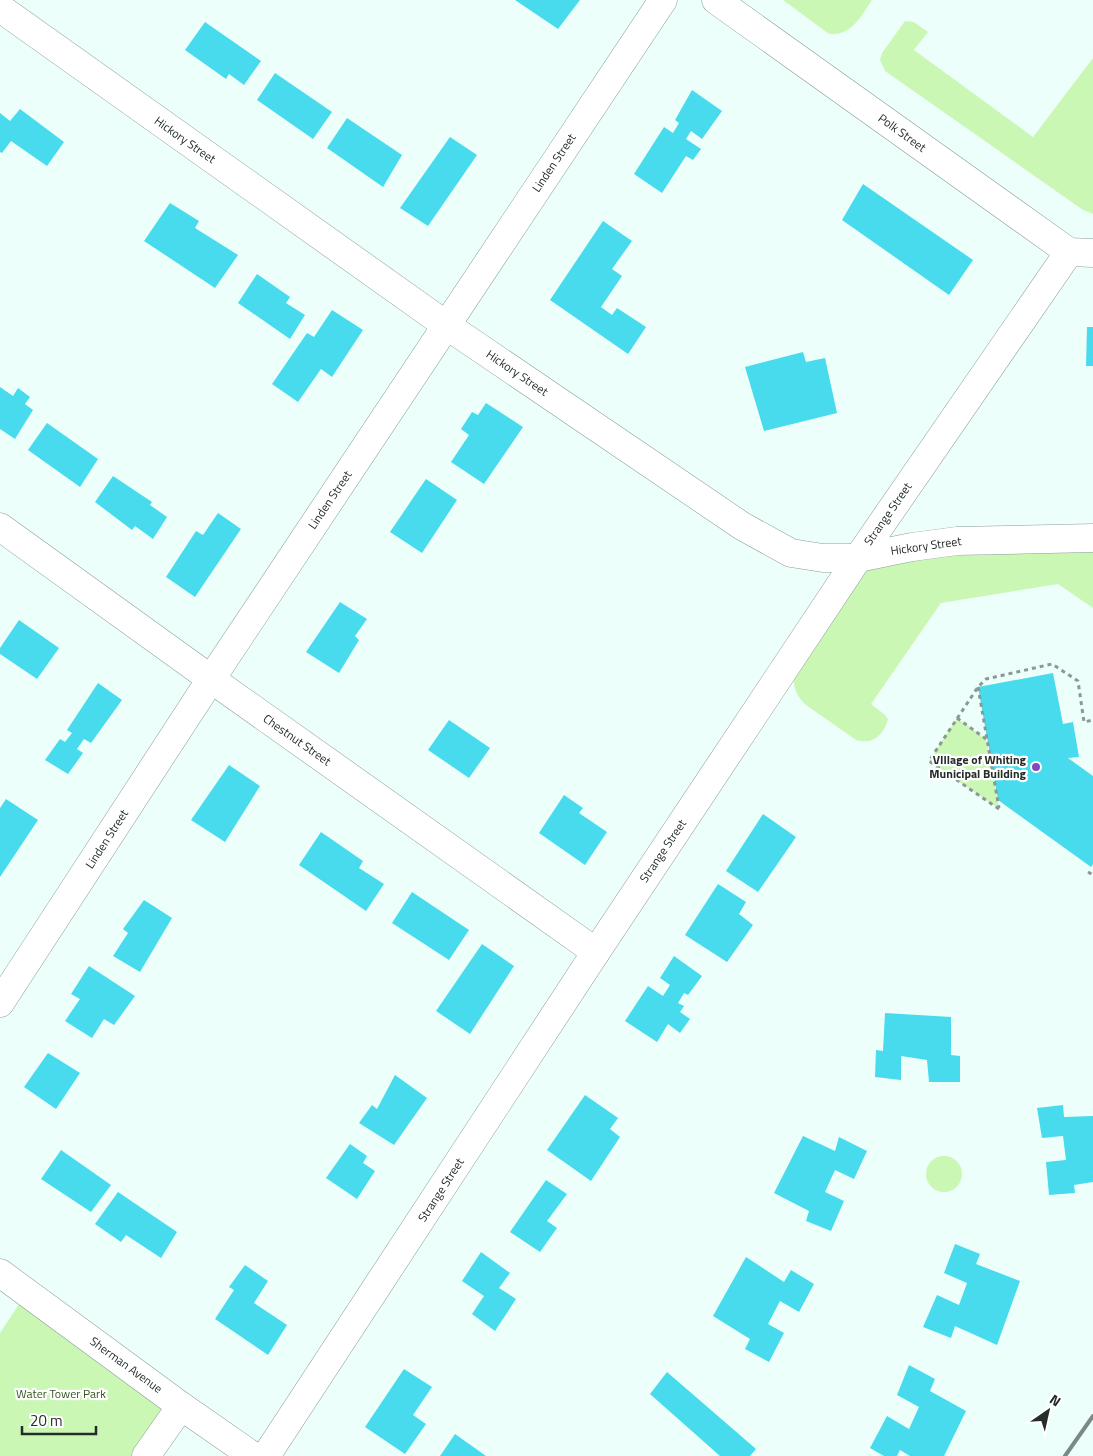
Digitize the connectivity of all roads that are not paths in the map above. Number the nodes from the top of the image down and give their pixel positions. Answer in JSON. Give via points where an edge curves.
{"nodes":[{"id":1,"x":663,"y":0,"type":"edge"},
{"id":2,"x":716,"y":0,"type":"edge"},
{"id":3,"x":0,"y":8,"type":"edge"},
{"id":4,"x":1081,"y":252,"type":"edge"},
{"id":5,"x":446,"y":325,"type":"junction"},
{"id":6,"x":0,"y":527,"type":"edge"},
{"id":7,"x":1093,"y":538,"type":"edge"},
{"id":8,"x":858,"y":558,"type":"junction"},
{"id":9,"x":211,"y":679,"type":"junction"},
{"id":10,"x":596,"y":952,"type":"junction"},
{"id":11,"x":0,"y":1003,"type":"edge"},
{"id":12,"x":0,"y":1273,"type":"edge"},
{"id":13,"x":181,"y":1406,"type":"junction"},
{"id":14,"x":146,"y":1456,"type":"edge"},
{"id":15,"x":253,"y":1456,"type":"edge"},
{"id":16,"x":266,"y":1456,"type":"edge"}],
"edges":[{"from":1,"to":5,"type":"street","name":"Linden Street"},
{"from":2,"to":4,"type":"street","name":"Polk Street"},
{"from":3,"to":5,"type":"street","name":"Hickory Street"},
{"from":4,"to":8,"type":"street","name":"Strange Street"},
{"from":5,"to":8,"type":"street","name":"Hickory Street","via":[[742,526],[790,553],[823,558]]},
{"from":5,"to":9,"type":"street","name":"Linden Street"},
{"from":6,"to":9,"type":"street","name":"Chestnut Street"},
{"from":7,"to":8,"type":"street","name":"Hickory Street","via":[[957,541]]},
{"from":8,"to":10,"type":"street","name":"Strange Street"},
{"from":9,"to":10,"type":"street","name":"Chestnut Street"},
{"from":9,"to":11,"type":"street","name":"Linden Street"},
{"from":10,"to":16,"type":"street","name":"Strange Street"},
{"from":12,"to":13,"type":"street","name":"Sherman Avenue"},
{"from":13,"to":14,"type":"street"},
{"from":13,"to":15,"type":"street","name":"Sherman Avenue"}]}
